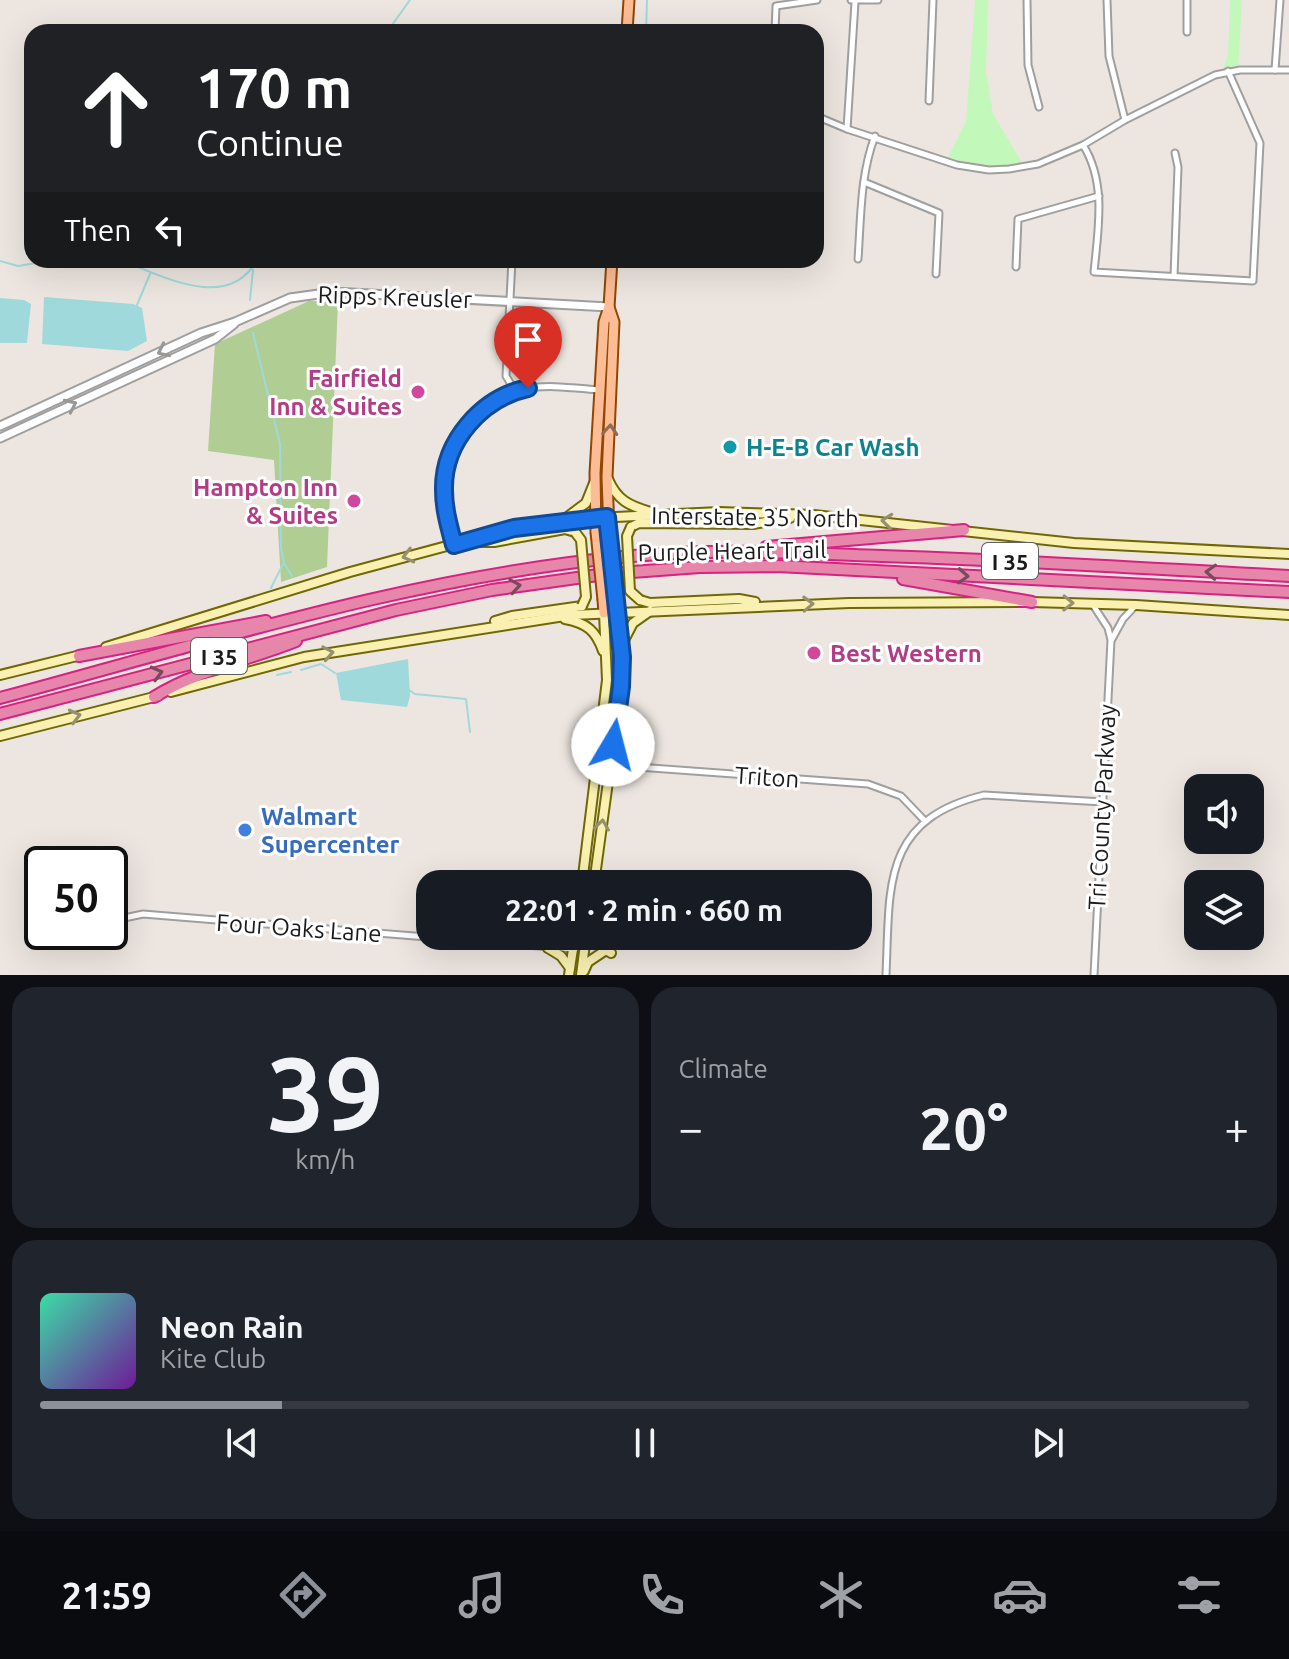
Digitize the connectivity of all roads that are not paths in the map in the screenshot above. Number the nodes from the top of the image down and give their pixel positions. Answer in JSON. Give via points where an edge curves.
{"nodes":[{"id":1,"x":629,"y":0,"type":"edge"},
{"id":2,"x":817,"y":0,"type":"edge"},
{"id":3,"x":878,"y":0,"type":"edge"},
{"id":4,"x":933,"y":0,"type":"edge"},
{"id":5,"x":1027,"y":0,"type":"edge"},
{"id":6,"x":1107,"y":0,"type":"edge"},
{"id":7,"x":1187,"y":0,"type":"edge"},
{"id":8,"x":1280,"y":0,"type":"edge"},
{"id":9,"x":853,"y":1,"type":"edge"},
{"id":10,"x":628,"y":24,"type":"edge"},
{"id":11,"x":775,"y":24,"type":"edge"},
{"id":12,"x":1187,"y":32,"type":"dead end"},
{"id":13,"x":1275,"y":70,"type":"junction"},
{"id":14,"x":1289,"y":70,"type":"edge"},
{"id":15,"x":1228,"y":71,"type":"junction"},
{"id":16,"x":929,"y":101,"type":"dead end"},
{"id":17,"x":1039,"y":107,"type":"dead end"},
{"id":18,"x":824,"y":119,"type":"edge"},
{"id":19,"x":1125,"y":120,"type":"junction"},
{"id":20,"x":847,"y":129,"type":"junction"},
{"id":21,"x":875,"y":136,"type":"junction"},
{"id":22,"x":1083,"y":145,"type":"junction"},
{"id":23,"x":1175,"y":153,"type":"dead end"},
{"id":24,"x":864,"y":182,"type":"junction"},
{"id":25,"x":1099,"y":196,"type":"junction"},
{"id":26,"x":858,"y":259,"type":"dead end"},
{"id":27,"x":1016,"y":267,"type":"dead end"},
{"id":28,"x":512,"y":268,"type":"edge"},
{"id":29,"x":611,"y":268,"type":"edge"},
{"id":30,"x":936,"y":274,"type":"dead end"},
{"id":31,"x":1174,"y":276,"type":"junction"},
{"id":32,"x":511,"y":301,"type":"junction"},
{"id":33,"x":609,"y":307,"type":"junction"},
{"id":34,"x":235,"y":322,"type":"junction"},
{"id":35,"x":600,"y":390,"type":"junction"},
{"id":36,"x":515,"y":391,"type":"junction"},
{"id":37,"x":0,"y":426,"type":"edge"},
{"id":38,"x":0,"y":438,"type":"edge"},
{"id":39,"x":607,"y":477,"type":"junction"},
{"id":40,"x":595,"y":483,"type":"junction"},
{"id":41,"x":660,"y":514,"type":"junction"},
{"id":42,"x":814,"y":515,"type":"junction"},
{"id":43,"x":607,"y":517,"type":"junction"},
{"id":44,"x":595,"y":518,"type":"junction"},
{"id":45,"x":560,"y":521,"type":"junction"},
{"id":46,"x":964,"y":530,"type":"junction"},
{"id":47,"x":458,"y":543,"type":"junction"},
{"id":48,"x":730,"y":550,"type":"junction"},
{"id":49,"x":1289,"y":554,"type":"edge"},
{"id":50,"x":857,"y":571,"type":"junction"},
{"id":51,"x":1289,"y":576,"type":"edge"},
{"id":52,"x":1289,"y":592,"type":"edge"},
{"id":53,"x":1032,"y":602,"type":"junction"},
{"id":54,"x":1092,"y":604,"type":"junction"},
{"id":55,"x":776,"y":605,"type":"junction"},
{"id":56,"x":1136,"y":605,"type":"junction"},
{"id":57,"x":651,"y":611,"type":"junction"},
{"id":58,"x":618,"y":612,"type":"junction"},
{"id":59,"x":319,"y":613,"type":"junction"},
{"id":60,"x":604,"y":613,"type":"junction"},
{"id":61,"x":1289,"y":615,"type":"edge"},
{"id":62,"x":556,"y":617,"type":"junction"},
{"id":63,"x":336,"y":625,"type":"junction"},
{"id":64,"x":456,"y":633,"type":"junction"},
{"id":65,"x":1111,"y":640,"type":"junction"},
{"id":66,"x":621,"y":646,"type":"junction"},
{"id":67,"x":79,"y":656,"type":"junction"},
{"id":68,"x":607,"y":664,"type":"junction"},
{"id":69,"x":0,"y":675,"type":"edge"},
{"id":70,"x":154,"y":697,"type":"junction"},
{"id":71,"x":0,"y":698,"type":"edge"},
{"id":72,"x":0,"y":714,"type":"edge"},
{"id":73,"x":0,"y":736,"type":"edge"},
{"id":74,"x":597,"y":764,"type":"junction"},
{"id":75,"x":610,"y":765,"type":"junction"},
{"id":76,"x":1103,"y":802,"type":"junction"},
{"id":77,"x":924,"y":820,"type":"junction"},
{"id":78,"x":584,"y":870,"type":"edge"},
{"id":79,"x":596,"y":870,"type":"edge"},
{"id":80,"x":128,"y":917,"type":"edge"},
{"id":81,"x":416,"y":937,"type":"edge"},
{"id":82,"x":551,"y":950,"type":"edge"},
{"id":83,"x":573,"y":950,"type":"edge"},
{"id":84,"x":584,"y":950,"type":"edge"},
{"id":85,"x":604,"y":950,"type":"edge"},
{"id":86,"x":570,"y":972,"type":"edge"},
{"id":87,"x":582,"y":975,"type":"edge"},
{"id":88,"x":886,"y":975,"type":"edge"},
{"id":89,"x":1094,"y":975,"type":"edge"}],
"edges":[{"from":1,"to":10,"type":"main road"},
{"from":2,"to":11,"type":"street","via":[[776,6]]},
{"from":3,"to":9,"type":"street"},
{"from":4,"to":16,"type":"street"},
{"from":5,"to":17,"type":"street","via":[[1028,65]]},
{"from":6,"to":19,"type":"street","via":[[1109,56]]},
{"from":7,"to":12,"type":"street"},
{"from":8,"to":13,"type":"street"},
{"from":9,"to":20,"type":"street"},
{"from":13,"to":14,"type":"street"},
{"from":13,"to":15,"type":"street"},
{"from":15,"to":19,"type":"street"},
{"from":15,"to":31,"type":"street","via":[[1260,143],[1253,281]]},
{"from":18,"to":20,"type":"street"},
{"from":19,"to":22,"type":"street"},
{"from":20,"to":21,"type":"street"},
{"from":21,"to":22,"type":"street","via":[[957,165],[989,170],[1038,164]]},
{"from":21,"to":24,"type":"street"},
{"from":22,"to":25,"type":"street"},
{"from":23,"to":31,"type":"street"},
{"from":24,"to":26,"type":"street"},
{"from":24,"to":30,"type":"street","via":[[939,213]]},
{"from":25,"to":27,"type":"street","via":[[1018,219]]},
{"from":25,"to":31,"type":"street","via":[[1094,272]]},
{"from":28,"to":32,"type":"street"},
{"from":29,"to":33,"type":"main road"},
{"from":32,"to":33,"type":"street","name":"Ripps Kreusler"},
{"from":32,"to":34,"type":"street","name":"Ripps Kreusler","via":[[320,292],[290,298]]},
{"from":32,"to":36,"type":"street","via":[[506,376]]},
{"from":33,"to":35,"type":"main road"},
{"from":39,"to":33,"type":"main road","one_way":true,"via":[[614,322]]},
{"from":34,"to":37,"type":"street","name":"Ripps Kreusler","one_way":true},
{"from":38,"to":34,"type":"street","name":"Ripps Kreusler","one_way":true,"via":[[215,339]]},
{"from":35,"to":36,"type":"street"},
{"from":35,"to":40,"type":"main road"},
{"from":36,"to":47,"type":"street","via":[[476,415],[451,456],[444,490]]},
{"from":39,"to":41,"type":"main road","via":[[626,504]]},
{"from":39,"to":43,"type":"main road"},
{"from":40,"to":44,"type":"main road"},
{"from":40,"to":45,"type":"main road","via":[[581,508]]},
{"from":41,"to":42,"type":"main road","name":"Interstate 35 North"},
{"from":41,"to":43,"type":"main road","name":"Interstate 35 North"},
{"from":46,"to":42,"type":"main road","name":"Interstate 35 North","one_way":true},
{"from":42,"to":55,"type":"main road","bridge":true,"via":[[753,524],[639,523],[627,536],[630,591],[640,600],[739,599]]},
{"from":43,"to":44,"type":"main road","name":"Interstate 35 North"},
{"from":43,"to":58,"type":"main road","bridge":true},
{"from":44,"to":45,"type":"main road","name":"Interstate 35 North"},
{"from":44,"to":60,"type":"main road","bridge":true},
{"from":45,"to":47,"type":"main road","name":"Interstate 35 North"},
{"from":46,"to":48,"type":"highway"},
{"from":46,"to":49,"type":"main road","name":"Interstate 35 North","via":[[1074,543]]},
{"from":47,"to":64,"type":"main road","bridge":true,"via":[[575,532],[581,540],[586,597],[582,606],[512,616]]},
{"from":47,"to":67,"type":"main road","name":"Interstate 35 North","one_way":true},
{"from":51,"to":48,"type":"highway","name":"Purple Heart Trail","number":"I 35","one_way":true},
{"from":48,"to":59,"type":"highway","name":"Purple Heart Trail","number":"I 35","via":[[498,572]]},
{"from":50,"to":52,"type":"highway","name":"Purple Heart Trail","number":"I 35","one_way":true},
{"from":50,"to":53,"type":"highway"},
{"from":63,"to":50,"type":"highway","name":"Purple Heart Trail","number":"I 35","one_way":true,"via":[[492,590],[605,574],[745,566]]},
{"from":53,"to":54,"type":"main road","one_way":true},
{"from":55,"to":53,"type":"main road","one_way":true},
{"from":54,"to":56,"type":"main road"},
{"from":54,"to":65,"type":"street"},
{"from":55,"to":57,"type":"main road"},
{"from":56,"to":61,"type":"main road"},
{"from":56,"to":65,"type":"street"},
{"from":57,"to":58,"type":"main road"},
{"from":57,"to":66,"type":"main road","via":[[633,623]]},
{"from":58,"to":60,"type":"main road"},
{"from":58,"to":66,"type":"main road"},
{"from":59,"to":67,"type":"highway"},
{"from":59,"to":71,"type":"highway","name":"Purple Heart Trail","number":"I 35"},
{"from":60,"to":62,"type":"main road"},
{"from":60,"to":68,"type":"main road"},
{"from":62,"to":64,"type":"main road"},
{"from":62,"to":68,"type":"main road","via":[[579,621],[592,630]]},
{"from":63,"to":70,"type":"highway","via":[[204,672]]},
{"from":72,"to":63,"type":"highway","name":"Purple Heart Trail","number":"I 35","one_way":true},
{"from":70,"to":64,"type":"main road","one_way":true,"via":[[293,660]]},
{"from":65,"to":76,"type":"street","name":"Tri County Parkway"},
{"from":66,"to":75,"type":"main road"},
{"from":67,"to":69,"type":"main road","name":"Interstate 35 North"},
{"from":68,"to":74,"type":"main road"},
{"from":73,"to":70,"type":"main road","one_way":true},
{"from":74,"to":75,"type":"street","name":"Triton"},
{"from":74,"to":78,"type":"main road"},
{"from":75,"to":77,"type":"street","name":"Triton","via":[[868,784],[901,796]]},
{"from":79,"to":75,"type":"main road","one_way":true},
{"from":76,"to":77,"type":"street","via":[[984,795]]},
{"from":76,"to":89,"type":"street","name":"Tri County Parkway"},
{"from":77,"to":88,"type":"street","via":[[893,874]]},
{"from":80,"to":81,"type":"street","name":"Four Oaks Lane","via":[[143,914]]},
{"from":82,"to":86,"type":"main road"},
{"from":83,"to":86,"type":"main road"},
{"from":84,"to":87,"type":"main road"},
{"from":85,"to":87,"type":"main road","via":[[588,962]]}]}
